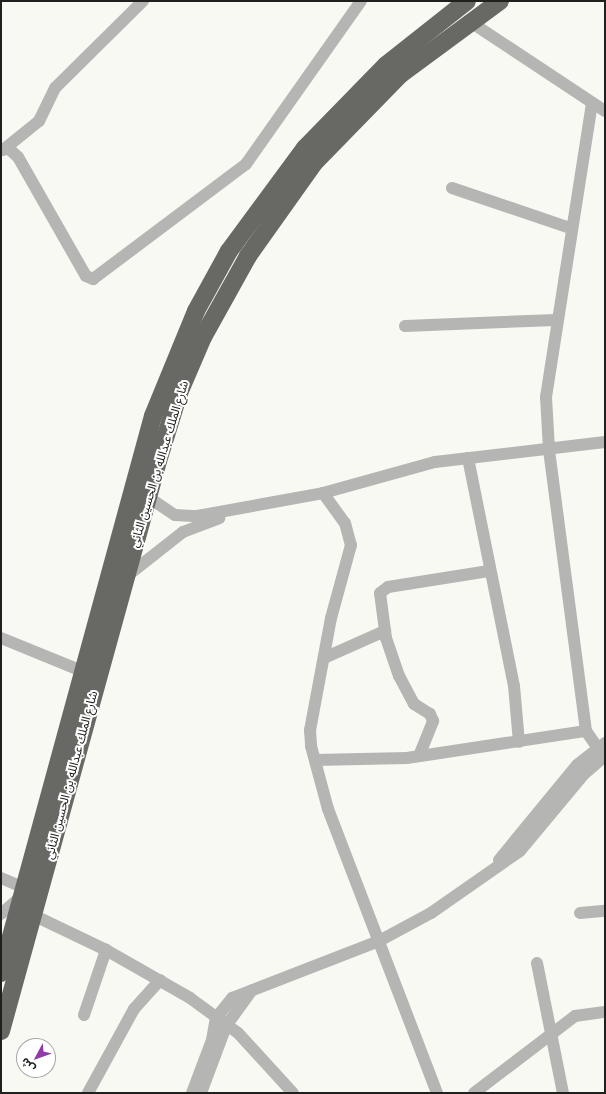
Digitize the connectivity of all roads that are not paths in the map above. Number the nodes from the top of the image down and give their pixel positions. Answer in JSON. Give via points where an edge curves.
{"nodes":[{"id":1,"x":143,"y":1,"type":"edge"},
{"id":2,"x":361,"y":1,"type":"edge"},
{"id":3,"x":500,"y":1,"type":"edge"},
{"id":4,"x":464,"y":2,"type":"edge"},
{"id":5,"x":469,"y":21,"type":"junction"},
{"id":6,"x":592,"y":103,"type":"junction"},
{"id":7,"x":605,"y":111,"type":"edge"},
{"id":8,"x":5,"y":149,"type":"edge"},
{"id":9,"x":452,"y":188,"type":"dead end"},
{"id":10,"x":570,"y":228,"type":"junction"},
{"id":11,"x":556,"y":320,"type":"junction"},
{"id":12,"x":405,"y":326,"type":"dead end"},
{"id":13,"x":605,"y":442,"type":"edge"},
{"id":14,"x":549,"y":449,"type":"junction"},
{"id":15,"x":468,"y":458,"type":"junction"},
{"id":16,"x":322,"y":493,"type":"junction"},
{"id":17,"x":148,"y":497,"type":"junction"},
{"id":18,"x":253,"y":507,"type":"junction"},
{"id":19,"x":489,"y":571,"type":"junction"},
{"id":20,"x":127,"y":576,"type":"junction"},
{"id":21,"x":385,"y":631,"type":"junction"},
{"id":22,"x":1,"y":638,"type":"edge"},
{"id":23,"x":324,"y":658,"type":"junction"},
{"id":24,"x":89,"y":674,"type":"junction"},
{"id":25,"x":586,"y":731,"type":"junction"},
{"id":26,"x":519,"y":742,"type":"junction"},
{"id":27,"x":603,"y":749,"type":"edge"},
{"id":28,"x":419,"y":756,"type":"junction"},
{"id":29,"x":315,"y":760,"type":"junction"},
{"id":30,"x":1,"y":878,"type":"edge"},
{"id":31,"x":24,"y":892,"type":"junction"},
{"id":32,"x":605,"y":910,"type":"edge"},
{"id":33,"x":580,"y":913,"type":"dead end"},
{"id":34,"x":1,"y":914,"type":"edge"},
{"id":35,"x":33,"y":915,"type":"junction"},
{"id":36,"x":380,"y":941,"type":"junction"},
{"id":37,"x":106,"y":950,"type":"junction"},
{"id":38,"x":537,"y":963,"type":"dead end"},
{"id":39,"x":2,"y":969,"type":"edge"},
{"id":40,"x":160,"y":980,"type":"junction"},
{"id":41,"x":252,"y":990,"type":"junction"},
{"id":42,"x":605,"y":1012,"type":"edge"},
{"id":43,"x":84,"y":1015,"type":"dead end"},
{"id":44,"x":216,"y":1018,"type":"junction"},
{"id":45,"x":226,"y":1026,"type":"junction"},
{"id":46,"x":1,"y":1031,"type":"edge"},
{"id":47,"x":553,"y":1033,"type":"junction"},
{"id":48,"x":88,"y":1093,"type":"edge"},
{"id":49,"x":192,"y":1093,"type":"edge"},
{"id":50,"x":201,"y":1093,"type":"edge"},
{"id":51,"x":293,"y":1093,"type":"edge"},
{"id":52,"x":437,"y":1093,"type":"edge"},
{"id":53,"x":474,"y":1093,"type":"edge"},
{"id":54,"x":563,"y":1093,"type":"edge"}],
"edges":[{"from":1,"to":8,"type":"street","via":[[61,82],[39,121]]},
{"from":2,"to":8,"type":"street","via":[[246,164],[93,279],[86,276],[18,157]]},
{"from":3,"to":5,"type":"highway","name":"شارع الملك عبدالله بن الحسين الثاني"},
{"from":4,"to":24,"type":"highway","name":"شارع الملك عبدالله بن الحسين الثاني","via":[[386,65],[332,119],[284,174],[229,250],[165,381]]},
{"from":5,"to":6,"type":"street"},
{"from":5,"to":17,"type":"highway","name":"شارع الملك عبدالله بن الحسين الثاني","via":[[373,101],[314,163],[272,220],[224,298],[190,365]]},
{"from":6,"to":7,"type":"street"},
{"from":6,"to":10,"type":"street"},
{"from":9,"to":10,"type":"street"},
{"from":10,"to":11,"type":"street"},
{"from":11,"to":12,"type":"street"},
{"from":11,"to":14,"type":"street","via":[[547,384]]},
{"from":13,"to":14,"type":"street"},
{"from":14,"to":15,"type":"street"},
{"from":14,"to":25,"type":"street"},
{"from":15,"to":16,"type":"street","via":[[413,467]]},
{"from":15,"to":19,"type":"street"},
{"from":16,"to":18,"type":"street"},
{"from":16,"to":23,"type":"street","via":[[345,523],[350,545]]},
{"from":17,"to":18,"type":"street","via":[[165,510],[184,516]]},
{"from":17,"to":20,"type":"highway","name":"شارع الملك عبدالله بن الحسين الثاني"},
{"from":18,"to":20,"type":"street","via":[[183,532]]},
{"from":19,"to":21,"type":"street","via":[[384,589],[379,596]]},
{"from":19,"to":26,"type":"street","via":[[514,686]]},
{"from":20,"to":24,"type":"highway","name":"شارع الملك عبدالله بن الحسين الثاني"},
{"from":21,"to":23,"type":"street"},
{"from":21,"to":28,"type":"street","via":[[407,694],[433,721]]},
{"from":22,"to":24,"type":"street"},
{"from":23,"to":29,"type":"street","via":[[310,730]]},
{"from":24,"to":31,"type":"highway","name":"شارع الملك عبدالله بن الحسين الثاني"},
{"from":24,"to":35,"type":"highway","name":"شارع الملك عبدالله بن الحسين الثاني"},
{"from":25,"to":26,"type":"street"},
{"from":25,"to":27,"type":"street"},
{"from":26,"to":28,"type":"street"},
{"from":27,"to":36,"type":"street","via":[[567,777],[496,864],[431,913]]},
{"from":28,"to":29,"type":"street"},
{"from":29,"to":36,"type":"street","via":[[328,809]]},
{"from":30,"to":31,"type":"street"},
{"from":31,"to":34,"type":"street"},
{"from":31,"to":39,"type":"highway","name":"شارع الملك عبدالله بن الحسين الثاني"},
{"from":32,"to":33,"type":"street"},
{"from":35,"to":37,"type":"street"},
{"from":35,"to":46,"type":"highway","name":"شارع الملك عبدالله بن الحسين الثاني"},
{"from":36,"to":41,"type":"street"},
{"from":36,"to":52,"type":"street"},
{"from":37,"to":40,"type":"street"},
{"from":37,"to":43,"type":"street"},
{"from":38,"to":47,"type":"street"},
{"from":40,"to":44,"type":"street"},
{"from":40,"to":48,"type":"street","via":[[134,1009]]},
{"from":41,"to":44,"type":"street","via":[[232,998]]},
{"from":41,"to":45,"type":"street"},
{"from":42,"to":47,"type":"street","via":[[575,1016]]},
{"from":44,"to":45,"type":"street"},
{"from":44,"to":49,"type":"street","via":[[212,1040]]},
{"from":45,"to":50,"type":"street"},
{"from":45,"to":51,"type":"street","via":[[243,1038]]},
{"from":47,"to":53,"type":"street"},
{"from":47,"to":54,"type":"street"}]}
